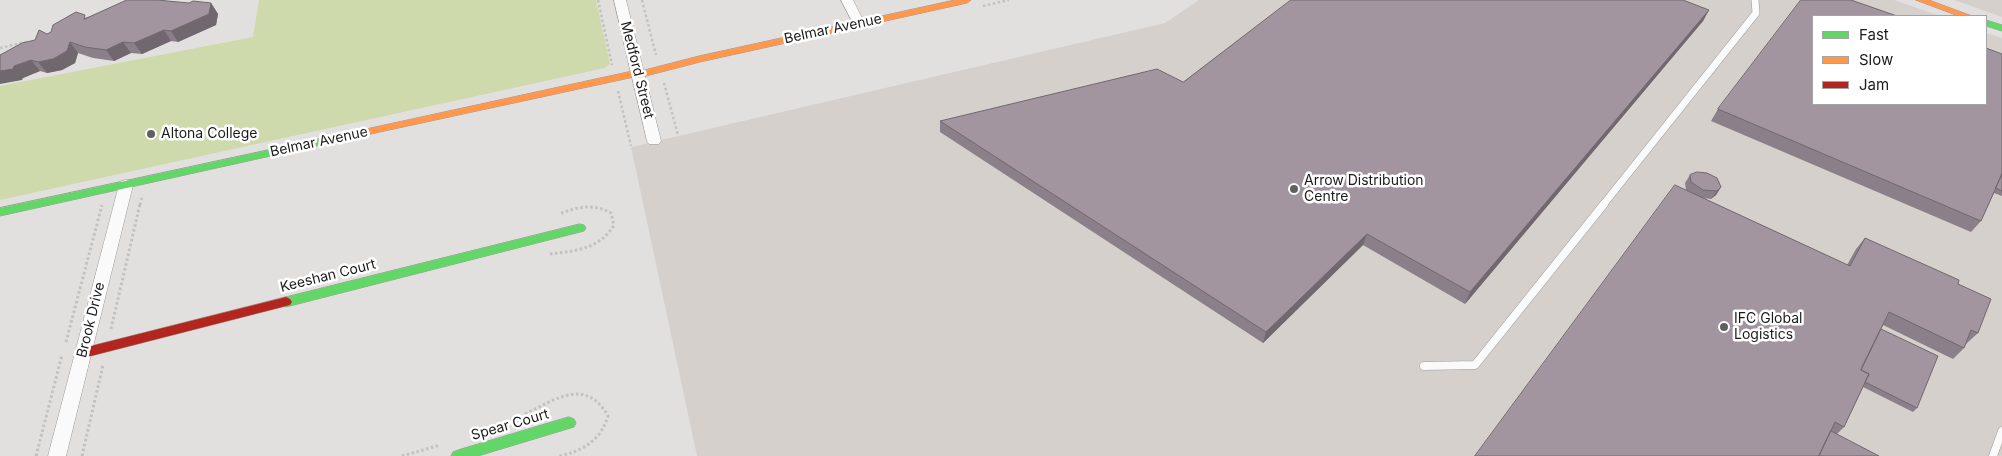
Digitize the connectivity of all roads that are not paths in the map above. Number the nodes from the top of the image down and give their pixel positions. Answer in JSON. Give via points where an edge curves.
{"nodes":[{"id":1,"x":620,"y":0,"type":"edge"},
{"id":2,"x":847,"y":0,"type":"edge"},
{"id":3,"x":968,"y":0,"type":"edge"},
{"id":4,"x":1754,"y":0,"type":"edge"},
{"id":5,"x":1920,"y":0,"type":"edge"},
{"id":6,"x":1964,"y":15,"type":"edge"},
{"id":7,"x":1987,"y":23,"type":"edge"},
{"id":8,"x":859,"y":24,"type":"junction"},
{"id":9,"x":2002,"y":28,"type":"edge"},
{"id":10,"x":699,"y":59,"type":"joint"},
{"id":11,"x":637,"y":72,"type":"junction"},
{"id":12,"x":654,"y":141,"type":"dead end"},
{"id":13,"x":126,"y":185,"type":"junction"},
{"id":14,"x":0,"y":212,"type":"edge"},
{"id":15,"x":580,"y":228,"type":"dead end"},
{"id":16,"x":83,"y":353,"type":"junction"},
{"id":17,"x":1424,"y":366,"type":"dead end"},
{"id":18,"x":570,"y":423,"type":"dead end"},
{"id":19,"x":2002,"y":431,"type":"edge"},
{"id":20,"x":57,"y":456,"type":"edge"},
{"id":21,"x":458,"y":456,"type":"edge"},
{"id":22,"x":1993,"y":456,"type":"edge"}],
"edges":[{"from":1,"to":11,"type":"street","name":"Medford Street"},
{"from":2,"to":8,"type":"street"},
{"from":3,"to":8,"type":"street","name":"Belmar Avenue"},
{"from":4,"to":17,"type":"lane","via":[[1756,13],[1475,365]]},
{"from":5,"to":6,"type":"street"},
{"from":7,"to":9,"type":"street"},
{"from":8,"to":10,"type":"street","name":"Belmar Avenue"},
{"from":10,"to":11,"type":"street","name":"Belmar Avenue"},
{"from":11,"to":12,"type":"street","name":"Medford Street"},
{"from":11,"to":13,"type":"street","name":"Belmar Avenue"},
{"from":13,"to":14,"type":"street","name":"Belmar Avenue"},
{"from":13,"to":16,"type":"street","name":"Brook Drive"},
{"from":15,"to":16,"type":"street","name":"Keeshan Court"},
{"from":16,"to":20,"type":"street","name":"Brook Drive"},
{"from":18,"to":21,"type":"street","name":"Spear Court"},
{"from":19,"to":22,"type":"lane"}]}
